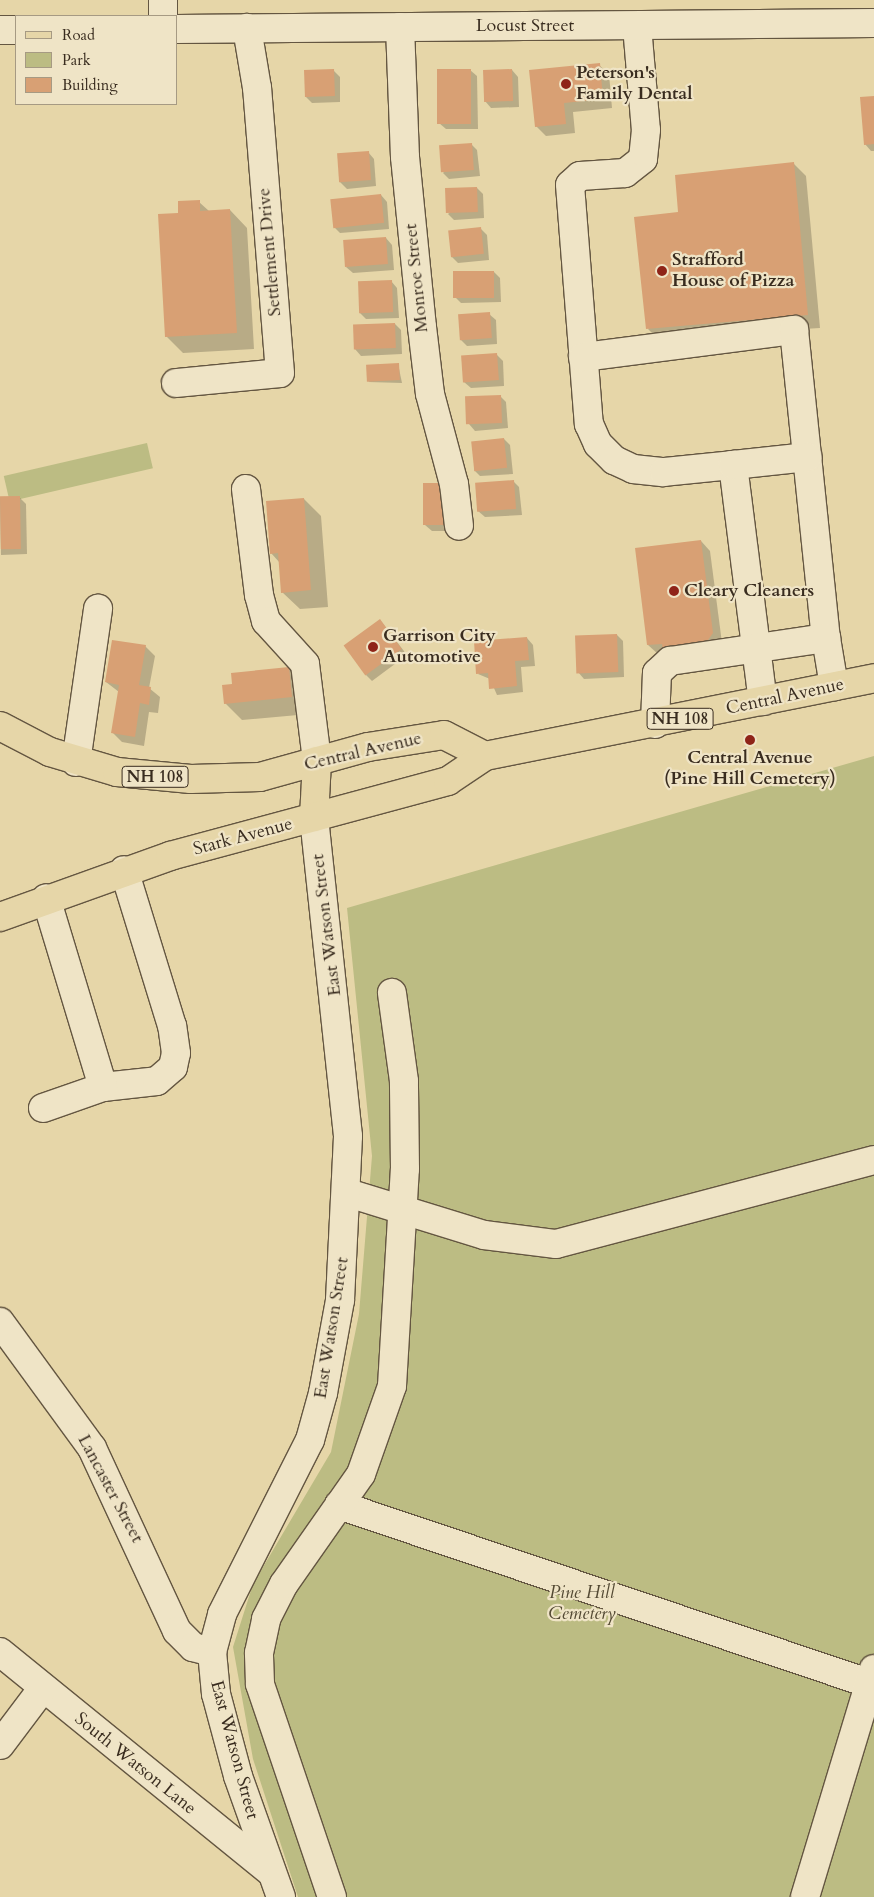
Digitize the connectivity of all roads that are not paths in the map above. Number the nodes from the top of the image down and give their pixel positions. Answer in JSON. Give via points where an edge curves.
{"nodes":[{"id":1,"x":163,"y":0,"type":"edge"},
{"id":2,"x":163,"y":15,"type":"edge"},
{"id":3,"x":874,"y":23,"type":"edge"},
{"id":4,"x":637,"y":26,"type":"junction"},
{"id":5,"x":400,"y":27,"type":"junction"},
{"id":6,"x":247,"y":28,"type":"junction"},
{"id":7,"x":178,"y":29,"type":"edge"},
{"id":8,"x":0,"y":30,"type":"edge"},
{"id":9,"x":15,"y":30,"type":"edge"},
{"id":10,"x":583,"y":357,"type":"junction"},
{"id":11,"x":176,"y":383,"type":"dead end"},
{"id":12,"x":808,"y":457,"type":"junction"},
{"id":13,"x":733,"y":465,"type":"junction"},
{"id":14,"x":246,"y":488,"type":"dead end"},
{"id":15,"x":459,"y":526,"type":"dead end"},
{"id":16,"x":98,"y":609,"type":"dead end"},
{"id":17,"x":826,"y":638,"type":"junction"},
{"id":18,"x":757,"y":650,"type":"junction"},
{"id":19,"x":874,"y":678,"type":"edge"},
{"id":20,"x":834,"y":686,"type":"junction"},
{"id":21,"x":763,"y":701,"type":"junction"},
{"id":22,"x":655,"y":724,"type":"junction"},
{"id":23,"x":0,"y":726,"type":"edge"},
{"id":24,"x":485,"y":756,"type":"junction"},
{"id":25,"x":317,"y":761,"type":"junction"},
{"id":26,"x":76,"y":762,"type":"junction"},
{"id":27,"x":314,"y":817,"type":"junction"},
{"id":28,"x":124,"y":870,"type":"junction"},
{"id":29,"x":46,"y":898,"type":"junction"},
{"id":30,"x":0,"y":917,"type":"edge"},
{"id":31,"x":392,"y":993,"type":"dead end"},
{"id":32,"x":103,"y":1087,"type":"junction"},
{"id":33,"x":43,"y":1108,"type":"dead end"},
{"id":34,"x":874,"y":1160,"type":"edge"},
{"id":35,"x":348,"y":1193,"type":"junction"},
{"id":36,"x":403,"y":1210,"type":"junction"},
{"id":37,"x":0,"y":1322,"type":"edge"},
{"id":38,"x":340,"y":1505,"type":"junction"},
{"id":39,"x":0,"y":1652,"type":"edge"},
{"id":40,"x":212,"y":1652,"type":"junction"},
{"id":41,"x":872,"y":1679,"type":"edge"},
{"id":42,"x":43,"y":1688,"type":"junction"},
{"id":43,"x":0,"y":1744,"type":"edge"},
{"id":44,"x":276,"y":1885,"type":"edge"},
{"id":45,"x":332,"y":1897,"type":"edge"},
{"id":46,"x":806,"y":1897,"type":"edge"}],
"edges":[{"from":1,"to":2,"type":"street"},
{"from":3,"to":4,"type":"street","name":"Locust Street"},
{"from":4,"to":5,"type":"street","name":"Locust Street"},
{"from":4,"to":10,"type":"street","via":[[646,130],[644,159],[625,173],[580,176],[570,185]]},
{"from":5,"to":6,"type":"street","name":"Locust Street"},
{"from":5,"to":15,"type":"street","name":"Monroe Street","via":[[405,157],[424,346],[430,394],[454,484]]},
{"from":6,"to":7,"type":"street","name":"Locust Street"},
{"from":6,"to":11,"type":"street","name":"Settlement Drive","via":[[257,88],[280,373]]},
{"from":8,"to":9,"type":"street"},
{"from":10,"to":12,"type":"street","via":[[794,330]]},
{"from":10,"to":13,"type":"street","via":[[589,424],[598,444],[614,460],[633,470],[664,472]]},
{"from":12,"to":13,"type":"street"},
{"from":12,"to":17,"type":"street"},
{"from":13,"to":18,"type":"street"},
{"from":14,"to":25,"type":"street","via":[[258,595],[266,621],[305,664]]},
{"from":16,"to":26,"type":"street"},
{"from":17,"to":18,"type":"street"},
{"from":17,"to":20,"type":"street"},
{"from":18,"to":21,"type":"street"},
{"from":18,"to":22,"type":"street","via":[[670,662],[657,673]]},
{"from":19,"to":20,"type":"main road","name":"Central Avenue","number":"NH 108"},
{"from":20,"to":21,"type":"main road","name":"Central Avenue","number":"NH 108"},
{"from":21,"to":22,"type":"main road","name":"Central Avenue","number":"NH 108"},
{"from":22,"to":24,"type":"main road","name":"Central Avenue","number":"NH 108"},
{"from":23,"to":26,"type":"main road","name":"Central Avenue","number":"NH 108"},
{"from":24,"to":25,"type":"main road","name":"Central Avenue","number":"NH 108","via":[[444,735]]},
{"from":24,"to":27,"type":"main road","name":"Stark Avenue","via":[[448,781]]},
{"from":25,"to":26,"type":"main road","name":"Central Avenue","number":"NH 108","via":[[260,777],[191,779],[117,772]]},
{"from":25,"to":27,"type":"main road"},
{"from":27,"to":28,"type":"main road","name":"Stark Avenue"},
{"from":27,"to":35,"type":"street","name":"East Watson Street","via":[[344,1078]]},
{"from":28,"to":29,"type":"main road","name":"Stark Avenue"},
{"from":28,"to":32,"type":"street","via":[[172,1026],[176,1053],[173,1067],[157,1080]]},
{"from":29,"to":30,"type":"main road","name":"Stark Avenue"},
{"from":29,"to":32,"type":"street"},
{"from":31,"to":36,"type":"street","via":[[404,1081]]},
{"from":32,"to":33,"type":"street"},
{"from":34,"to":36,"type":"street","via":[[556,1244],[484,1235]]},
{"from":35,"to":36,"type":"street"},
{"from":35,"to":40,"type":"street","name":"East Watson Street","via":[[340,1300],[324,1393],[295,1472],[222,1614]]},
{"from":36,"to":38,"type":"street","via":[[392,1386],[374,1446]]},
{"from":37,"to":40,"type":"street","name":"Lancaster Street","via":[[92,1448],[177,1631],[193,1647]]},
{"from":38,"to":41,"type":"street"},
{"from":38,"to":45,"type":"street","via":[[284,1584],[266,1620],[259,1653],[260,1684]]},
{"from":39,"to":42,"type":"street","name":"South Watson Lane"},
{"from":40,"to":44,"type":"street","name":"East Watson Street","via":[[216,1694],[238,1776]]},
{"from":41,"to":46,"type":"street"},
{"from":42,"to":43,"type":"street"},
{"from":42,"to":44,"type":"street","name":"South Watson Lane"}]}
